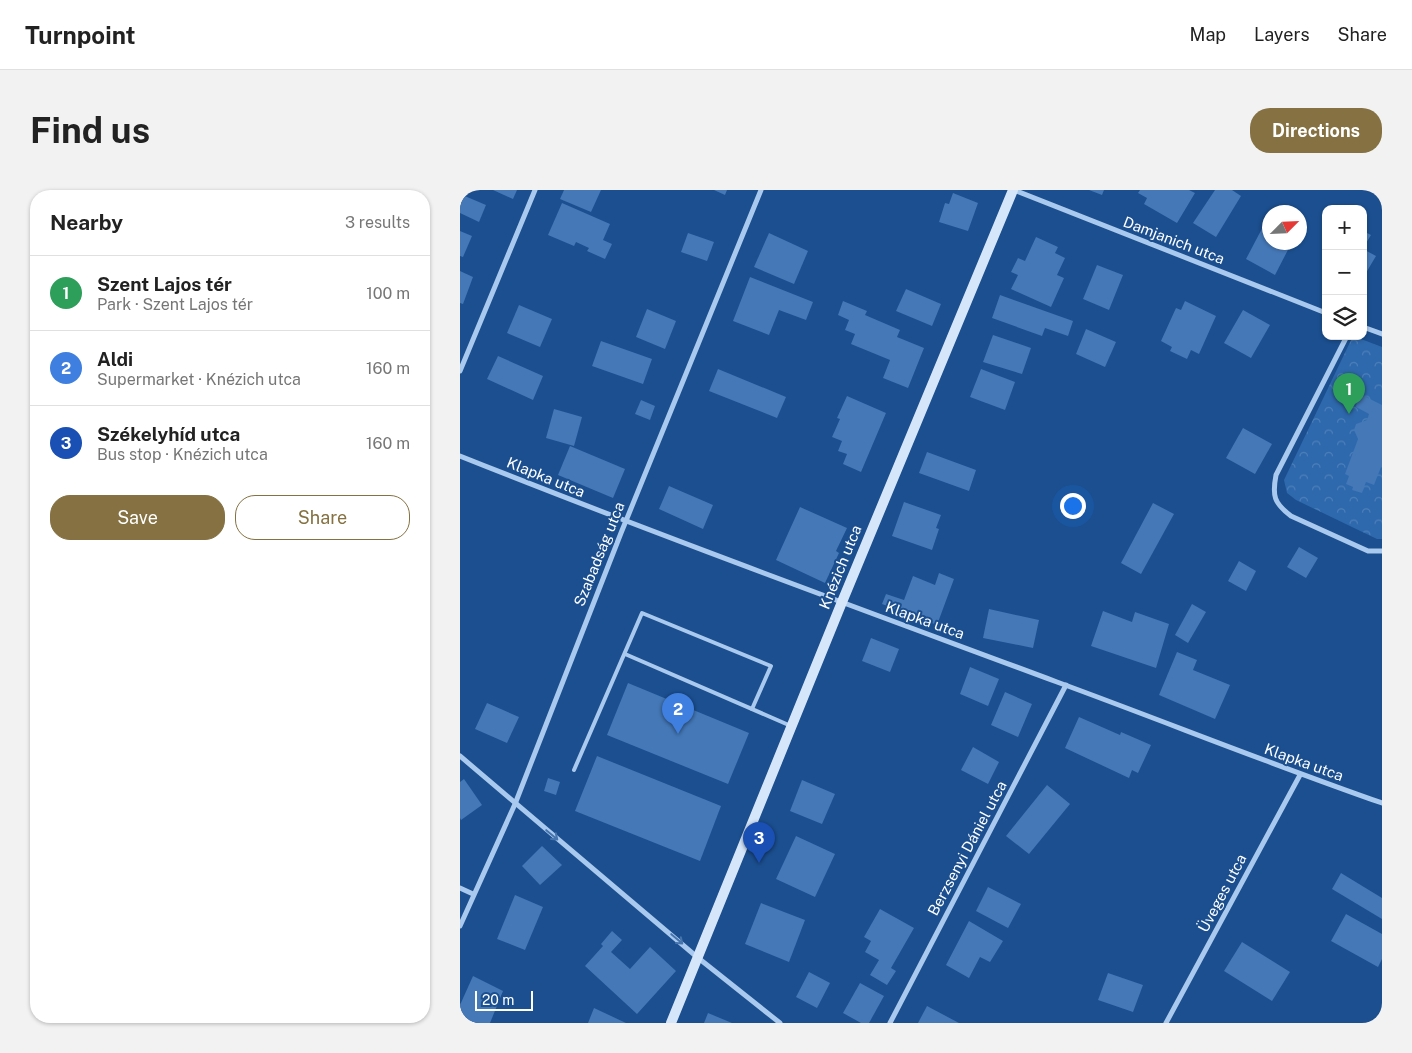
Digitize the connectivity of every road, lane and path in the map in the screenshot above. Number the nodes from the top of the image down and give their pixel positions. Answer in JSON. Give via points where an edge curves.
{"nodes":[{"id":1,"x":535,"y":190,"type":"edge"},
{"id":2,"x":761,"y":190,"type":"edge"},
{"id":3,"x":1013,"y":190,"type":"edge"},
{"id":4,"x":1322,"y":311,"type":"edge"},
{"id":5,"x":1367,"y":328,"type":"edge"},
{"id":6,"x":1382,"y":334,"type":"edge"},
{"id":7,"x":1344,"y":340,"type":"edge"},
{"id":8,"x":460,"y":371,"type":"edge"},
{"id":9,"x":460,"y":456,"type":"edge"},
{"id":10,"x":625,"y":522,"type":"junction"},
{"id":11,"x":1382,"y":550,"type":"edge"},
{"id":12,"x":842,"y":602,"type":"junction"},
{"id":13,"x":625,"y":654,"type":"junction"},
{"id":14,"x":1066,"y":685,"type":"junction"},
{"id":15,"x":752,"y":709,"type":"junction"},
{"id":16,"x":792,"y":726,"type":"junction"},
{"id":17,"x":460,"y":756,"type":"edge"},
{"id":18,"x":574,"y":770,"type":"dead end"},
{"id":19,"x":1300,"y":775,"type":"junction"},
{"id":20,"x":515,"y":804,"type":"junction"},
{"id":21,"x":1382,"y":804,"type":"edge"},
{"id":22,"x":460,"y":888,"type":"edge"},
{"id":23,"x":474,"y":894,"type":"junction"},
{"id":24,"x":460,"y":926,"type":"edge"},
{"id":25,"x":698,"y":956,"type":"junction"},
{"id":26,"x":671,"y":1023,"type":"edge"},
{"id":27,"x":780,"y":1023,"type":"edge"},
{"id":28,"x":890,"y":1023,"type":"edge"},
{"id":29,"x":1166,"y":1023,"type":"edge"}],
"edges":[{"from":1,"to":8,"type":"street"},
{"from":2,"to":10,"type":"street","name":"Szabadság utca"},
{"from":3,"to":4,"type":"street","name":"Damjanich utca"},
{"from":3,"to":12,"type":"street","name":"Knézich utca"},
{"from":5,"to":6,"type":"street"},
{"from":7,"to":11,"type":"street","via":[[1276,475],[1275,500],[1291,516],[1368,551]]},
{"from":9,"to":10,"type":"street","name":"Klapka utca"},
{"from":10,"to":12,"type":"street","name":"Klapka utca"},
{"from":10,"to":20,"type":"street","name":"Szabadság utca"},
{"from":12,"to":14,"type":"street","name":"Klapka utca"},
{"from":12,"to":16,"type":"street","name":"Knézich utca"},
{"from":13,"to":15,"type":"lane"},
{"from":13,"to":15,"type":"lane","via":[[642,613],[771,666]]},
{"from":13,"to":18,"type":"lane"},
{"from":14,"to":19,"type":"street","name":"Klapka utca"},
{"from":14,"to":28,"type":"street","name":"Berzsenyi Dániel utca"},
{"from":15,"to":16,"type":"lane"},
{"from":16,"to":25,"type":"street","name":"Knézich utca"},
{"from":17,"to":20,"type":"street"},
{"from":19,"to":21,"type":"street","name":"Klapka utca"},
{"from":19,"to":29,"type":"street","name":"Üveges utca"},
{"from":20,"to":23,"type":"street","name":"Szabadság utca"},
{"from":20,"to":25,"type":"street","one_way":true},
{"from":22,"to":23,"type":"street"},
{"from":23,"to":24,"type":"street","name":"Szabadság utca"},
{"from":25,"to":26,"type":"street","name":"Knézich utca"},
{"from":25,"to":27,"type":"street"}]}
